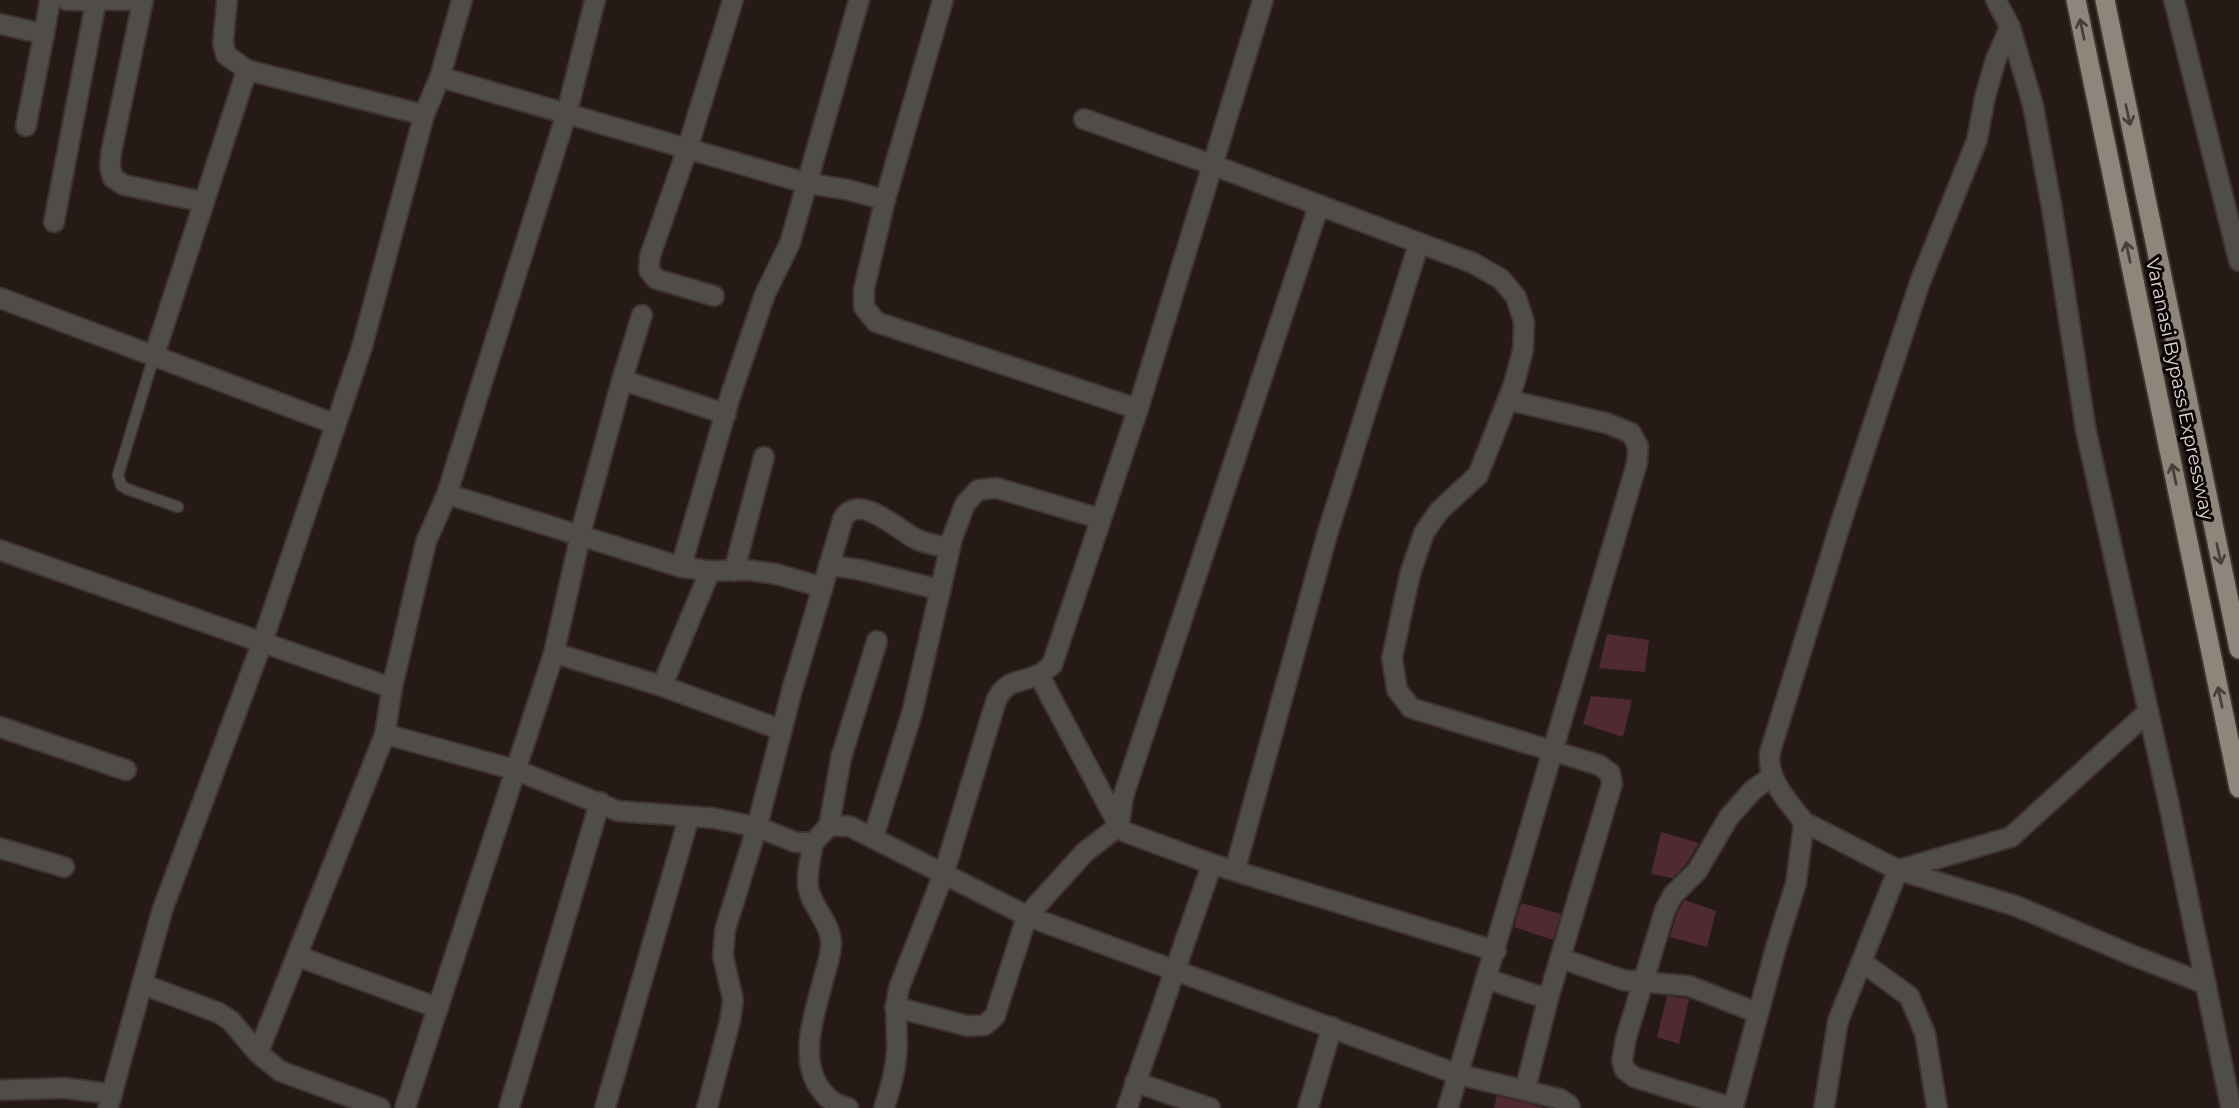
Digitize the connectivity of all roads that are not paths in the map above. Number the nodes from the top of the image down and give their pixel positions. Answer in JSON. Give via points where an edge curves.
{"nodes":[{"id":1,"x":50,"y":0,"type":"edge"},
{"id":2,"x":66,"y":0,"type":"edge"},
{"id":3,"x":141,"y":0,"type":"edge"},
{"id":4,"x":227,"y":0,"type":"edge"},
{"id":5,"x":462,"y":0,"type":"edge"},
{"id":6,"x":595,"y":0,"type":"edge"},
{"id":7,"x":733,"y":0,"type":"edge"},
{"id":8,"x":859,"y":0,"type":"edge"},
{"id":9,"x":943,"y":0,"type":"edge"},
{"id":10,"x":1262,"y":0,"type":"edge"},
{"id":11,"x":1996,"y":0,"type":"edge"},
{"id":12,"x":2076,"y":0,"type":"edge"},
{"id":13,"x":2105,"y":0,"type":"edge"},
{"id":14,"x":2174,"y":0,"type":"edge"},
{"id":15,"x":96,"y":1,"type":"edge"},
{"id":16,"x":0,"y":24,"type":"edge"},
{"id":17,"x":2010,"y":27,"type":"junction"},
{"id":18,"x":44,"y":34,"type":"junction"},
{"id":19,"x":2116,"y":53,"type":"junction"},
{"id":20,"x":2088,"y":60,"type":"junction"},
{"id":21,"x":247,"y":69,"type":"junction"},
{"id":22,"x":440,"y":77,"type":"junction"},
{"id":23,"x":567,"y":112,"type":"junction"},
{"id":24,"x":424,"y":115,"type":"junction"},
{"id":25,"x":1084,"y":119,"type":"dead end"},
{"id":26,"x":26,"y":126,"type":"dead end"},
{"id":27,"x":687,"y":150,"type":"junction"},
{"id":28,"x":1213,"y":165,"type":"junction"},
{"id":29,"x":806,"y":183,"type":"junction"},
{"id":30,"x":885,"y":200,"type":"junction"},
{"id":31,"x":204,"y":202,"type":"junction"},
{"id":32,"x":1319,"y":205,"type":"junction"},
{"id":33,"x":54,"y":222,"type":"dead end"},
{"id":34,"x":1419,"y":243,"type":"junction"},
{"id":35,"x":2239,"y":261,"type":"edge"},
{"id":36,"x":714,"y":296,"type":"dead end"},
{"id":37,"x":0,"y":298,"type":"edge"},
{"id":38,"x":642,"y":315,"type":"dead end"},
{"id":39,"x":154,"y":356,"type":"junction"},
{"id":40,"x":622,"y":380,"type":"junction"},
{"id":41,"x":1508,"y":400,"type":"junction"},
{"id":42,"x":1138,"y":409,"type":"junction"},
{"id":43,"x":726,"y":414,"type":"junction"},
{"id":44,"x":335,"y":424,"type":"junction"},
{"id":45,"x":764,"y":457,"type":"dead end"},
{"id":46,"x":447,"y":494,"type":"junction"},
{"id":47,"x":178,"y":507,"type":"dead end"},
{"id":48,"x":1101,"y":519,"type":"junction"},
{"id":49,"x":582,"y":535,"type":"junction"},
{"id":50,"x":950,"y":548,"type":"junction"},
{"id":51,"x":0,"y":550,"type":"edge"},
{"id":52,"x":829,"y":565,"type":"junction"},
{"id":53,"x":681,"y":566,"type":"junction"},
{"id":54,"x":710,"y":571,"type":"junction"},
{"id":55,"x":734,"y":571,"type":"junction"},
{"id":56,"x":822,"y":587,"type":"junction"},
{"id":57,"x":941,"y":590,"type":"junction"},
{"id":58,"x":877,"y":641,"type":"dead end"},
{"id":59,"x":262,"y":643,"type":"junction"},
{"id":60,"x":2239,"y":649,"type":"edge"},
{"id":61,"x":554,"y":653,"type":"junction"},
{"id":62,"x":1038,"y":675,"type":"junction"},
{"id":63,"x":662,"y":686,"type":"junction"},
{"id":64,"x":392,"y":688,"type":"junction"},
{"id":65,"x":2148,"y":712,"type":"junction"},
{"id":66,"x":0,"y":727,"type":"edge"},
{"id":67,"x":782,"y":730,"type":"junction"},
{"id":68,"x":385,"y":734,"type":"junction"},
{"id":69,"x":1551,"y":752,"type":"junction"},
{"id":70,"x":126,"y":770,"type":"dead end"},
{"id":71,"x":516,"y":770,"type":"junction"},
{"id":72,"x":1771,"y":777,"type":"junction"},
{"id":73,"x":2239,"y":788,"type":"edge"},
{"id":74,"x":600,"y":802,"type":"junction"},
{"id":75,"x":689,"y":817,"type":"junction"},
{"id":76,"x":1804,"y":822,"type":"junction"},
{"id":77,"x":829,"y":826,"type":"junction"},
{"id":78,"x":1119,"y":826,"type":"junction"},
{"id":79,"x":757,"y":827,"type":"junction"},
{"id":80,"x":873,"y":838,"type":"junction"},
{"id":81,"x":813,"y":843,"type":"junction"},
{"id":82,"x":0,"y":848,"type":"edge"},
{"id":83,"x":1212,"y":864,"type":"junction"},
{"id":84,"x":64,"y":867,"type":"dead end"},
{"id":85,"x":1235,"y":870,"type":"junction"},
{"id":86,"x":1898,"y":870,"type":"junction"},
{"id":87,"x":944,"y":873,"type":"junction"},
{"id":88,"x":1027,"y":916,"type":"junction"},
{"id":89,"x":1496,"y":951,"type":"junction"},
{"id":90,"x":297,"y":956,"type":"junction"},
{"id":91,"x":1560,"y":958,"type":"junction"},
{"id":92,"x":1862,"y":962,"type":"junction"},
{"id":93,"x":1174,"y":969,"type":"junction"},
{"id":94,"x":1487,"y":979,"type":"junction"},
{"id":95,"x":1643,"y":982,"type":"junction"},
{"id":96,"x":142,"y":984,"type":"junction"},
{"id":97,"x":2206,"y":984,"type":"junction"},
{"id":98,"x":1548,"y":999,"type":"junction"},
{"id":99,"x":895,"y":1007,"type":"junction"},
{"id":100,"x":438,"y":1008,"type":"junction"},
{"id":101,"x":1758,"y":1013,"type":"junction"},
{"id":102,"x":1332,"y":1027,"type":"junction"},
{"id":103,"x":258,"y":1053,"type":"junction"},
{"id":104,"x":1457,"y":1074,"type":"junction"},
{"id":105,"x":1135,"y":1082,"type":"junction"},
{"id":106,"x":1525,"y":1090,"type":"junction"},
{"id":107,"x":3,"y":1096,"type":"edge"},
{"id":108,"x":110,"y":1101,"type":"edge"},
{"id":109,"x":380,"y":1108,"type":"edge"},
{"id":110,"x":405,"y":1108,"type":"edge"},
{"id":111,"x":509,"y":1108,"type":"edge"},
{"id":112,"x":605,"y":1108,"type":"edge"},
{"id":113,"x":707,"y":1108,"type":"edge"},
{"id":114,"x":847,"y":1108,"type":"edge"},
{"id":115,"x":884,"y":1108,"type":"edge"},
{"id":116,"x":1126,"y":1108,"type":"edge"},
{"id":117,"x":1210,"y":1108,"type":"edge"},
{"id":118,"x":1308,"y":1108,"type":"edge"},
{"id":119,"x":1448,"y":1108,"type":"edge"},
{"id":120,"x":1570,"y":1108,"type":"edge"},
{"id":121,"x":1733,"y":1108,"type":"edge"},
{"id":122,"x":1824,"y":1108,"type":"edge"},
{"id":123,"x":1937,"y":1108,"type":"edge"},
{"id":124,"x":2231,"y":1108,"type":"edge"}],
"edges":[{"from":1,"to":18,"type":"street"},
{"from":2,"to":15,"type":"street"},
{"from":3,"to":15,"type":"street"},
{"from":3,"to":31,"type":"street","via":[[111,153],[113,178],[124,185]]},
{"from":4,"to":21,"type":"street","via":[[226,55]]},
{"from":5,"to":22,"type":"street"},
{"from":6,"to":23,"type":"street"},
{"from":7,"to":27,"type":"street"},
{"from":8,"to":29,"type":"street"},
{"from":9,"to":30,"type":"street"},
{"from":10,"to":28,"type":"street"},
{"from":11,"to":17,"type":"street"},
{"from":20,"to":12,"type":"highway","name":"Varanasi Bypass Expressway","one_way":true},
{"from":13,"to":19,"type":"highway","name":"Varanasi Bypass Expressway"},
{"from":14,"to":35,"type":"street"},
{"from":15,"to":33,"type":"street"},
{"from":16,"to":18,"type":"street"},
{"from":17,"to":65,"type":"street","via":[[2033,105],[2086,431]]},
{"from":17,"to":72,"type":"street","via":[[1996,59],[1977,140],[1920,282],[1842,519],[1770,752]]},
{"from":18,"to":26,"type":"street"},
{"from":19,"to":20,"type":"highway"},
{"from":19,"to":60,"type":"highway","name":"Varanasi Bypass Expressway","one_way":true},
{"from":73,"to":20,"type":"highway","name":"Varanasi Bypass Expressway","one_way":true},
{"from":21,"to":24,"type":"street"},
{"from":21,"to":31,"type":"street"},
{"from":22,"to":23,"type":"street"},
{"from":22,"to":24,"type":"street"},
{"from":23,"to":27,"type":"street"},
{"from":23,"to":46,"type":"street"},
{"from":24,"to":44,"type":"street","via":[[362,347]]},
{"from":25,"to":28,"type":"street"},
{"from":27,"to":29,"type":"street"},
{"from":27,"to":36,"type":"street","via":[[649,270],[656,279]]},
{"from":28,"to":32,"type":"street"},
{"from":28,"to":42,"type":"street"},
{"from":29,"to":30,"type":"street"},
{"from":29,"to":43,"type":"street","via":[[790,243],[765,294]]},
{"from":30,"to":42,"type":"street","via":[[864,289],[864,307],[876,322]]},
{"from":31,"to":39,"type":"street"},
{"from":32,"to":34,"type":"street"},
{"from":32,"to":78,"type":"street","via":[[1127,784]]},
{"from":34,"to":41,"type":"street","via":[[1473,263],[1501,279],[1516,297],[1524,322],[1523,350]]},
{"from":34,"to":85,"type":"street","via":[[1327,535]]},
{"from":37,"to":39,"type":"street"},
{"from":38,"to":40,"type":"street"},
{"from":39,"to":44,"type":"street"},
{"from":39,"to":47,"type":"lane","via":[[118,475],[127,489]]},
{"from":40,"to":43,"type":"street"},
{"from":40,"to":49,"type":"street"},
{"from":41,"to":69,"type":"street","via":[[1606,423],[1631,433],[1638,446],[1637,463]]},
{"from":41,"to":69,"type":"street","via":[[1478,475],[1439,511],[1424,533],[1392,658],[1397,690],[1411,708]]},
{"from":42,"to":48,"type":"street"},
{"from":43,"to":53,"type":"street"},
{"from":44,"to":59,"type":"street"},
{"from":45,"to":55,"type":"street"},
{"from":46,"to":49,"type":"street"},
{"from":46,"to":64,"type":"street","via":[[426,542]]},
{"from":48,"to":50,"type":"street","via":[[997,488],[978,490],[965,504]]},
{"from":48,"to":62,"type":"street","via":[[1052,665]]},
{"from":49,"to":53,"type":"street"},
{"from":49,"to":61,"type":"street"},
{"from":50,"to":52,"type":"street","via":[[919,541],[883,516],[853,509],[846,512]]},
{"from":50,"to":57,"type":"street"},
{"from":51,"to":59,"type":"street"},
{"from":52,"to":56,"type":"street"},
{"from":52,"to":57,"type":"street"},
{"from":53,"to":54,"type":"street"},
{"from":54,"to":55,"type":"street"},
{"from":54,"to":63,"type":"street"},
{"from":55,"to":56,"type":"street","via":[[776,574]]},
{"from":56,"to":67,"type":"street"},
{"from":57,"to":80,"type":"street","via":[[912,713]]},
{"from":58,"to":77,"type":"street","via":[[841,758]]},
{"from":59,"to":64,"type":"street"},
{"from":59,"to":96,"type":"street","via":[[162,911]]},
{"from":61,"to":63,"type":"street"},
{"from":61,"to":71,"type":"street"},
{"from":62,"to":78,"type":"street"},
{"from":62,"to":87,"type":"street","via":[[1002,689],[996,701]]},
{"from":63,"to":67,"type":"street"},
{"from":64,"to":68,"type":"street"},
{"from":65,"to":86,"type":"street","via":[[2011,837]]},
{"from":65,"to":97,"type":"street"},
{"from":66,"to":70,"type":"street"},
{"from":67,"to":79,"type":"street"},
{"from":68,"to":71,"type":"street"},
{"from":68,"to":90,"type":"street"},
{"from":69,"to":89,"type":"street"},
{"from":69,"to":91,"type":"street","via":[[1599,765],[1610,773],[1612,784]]},
{"from":71,"to":74,"type":"street"},
{"from":71,"to":100,"type":"street"},
{"from":72,"to":76,"type":"street"},
{"from":72,"to":95,"type":"street","via":[[1729,817],[1697,871],[1673,895]]},
{"from":74,"to":75,"type":"street","via":[[618,811]]},
{"from":74,"to":111,"type":"street"},
{"from":75,"to":79,"type":"street"},
{"from":75,"to":112,"type":"street"},
{"from":76,"to":86,"type":"street"},
{"from":76,"to":101,"type":"street","via":[[1796,883]]},
{"from":77,"to":80,"type":"street","via":[[849,826]]},
{"from":77,"to":81,"type":"street"},
{"from":78,"to":83,"type":"street"},
{"from":78,"to":88,"type":"street","via":[[1085,852]]},
{"from":79,"to":81,"type":"street","via":[[794,842]]},
{"from":79,"to":113,"type":"street","via":[[725,930],[723,956],[733,1000]]},
{"from":80,"to":87,"type":"street"},
{"from":81,"to":114,"type":"street","via":[[807,888],[831,938],[831,953],[808,1059],[823,1093]]},
{"from":82,"to":84,"type":"street"},
{"from":83,"to":85,"type":"street"},
{"from":83,"to":93,"type":"street"},
{"from":85,"to":89,"type":"street"},
{"from":86,"to":92,"type":"street"},
{"from":86,"to":97,"type":"street","via":[[2016,906]]},
{"from":87,"to":88,"type":"street"},
{"from":87,"to":99,"type":"street"},
{"from":88,"to":93,"type":"street"},
{"from":88,"to":99,"type":"street","via":[[995,1016],[985,1025],[968,1026]]},
{"from":89,"to":94,"type":"street"},
{"from":90,"to":100,"type":"street"},
{"from":90,"to":103,"type":"street"},
{"from":91,"to":95,"type":"street","via":[[1623,980]]},
{"from":91,"to":98,"type":"street"},
{"from":92,"to":122,"type":"street","via":[[1838,1021]]},
{"from":92,"to":123,"type":"street","via":[[1909,996],[1925,1033]]},
{"from":93,"to":102,"type":"street"},
{"from":93,"to":105,"type":"street"},
{"from":94,"to":98,"type":"street"},
{"from":94,"to":104,"type":"street"},
{"from":95,"to":101,"type":"street","via":[[1689,986]]},
{"from":95,"to":121,"type":"street","via":[[1626,1038],[1625,1070],[1634,1077]]},
{"from":96,"to":103,"type":"street","via":[[219,1013]]},
{"from":96,"to":108,"type":"street"},
{"from":97,"to":124,"type":"street"},
{"from":98,"to":106,"type":"street"},
{"from":99,"to":115,"type":"street","via":[[897,1049]]},
{"from":100,"to":110,"type":"street"},
{"from":101,"to":121,"type":"street"},
{"from":102,"to":104,"type":"street"},
{"from":102,"to":118,"type":"street"},
{"from":103,"to":109,"type":"street","via":[[280,1071]]},
{"from":104,"to":106,"type":"street"},
{"from":104,"to":119,"type":"street"},
{"from":105,"to":116,"type":"street"},
{"from":105,"to":117,"type":"street"},
{"from":106,"to":120,"type":"street","via":[[1560,1099]]},
{"from":107,"to":108,"type":"street","via":[[64,1088]]}]}
